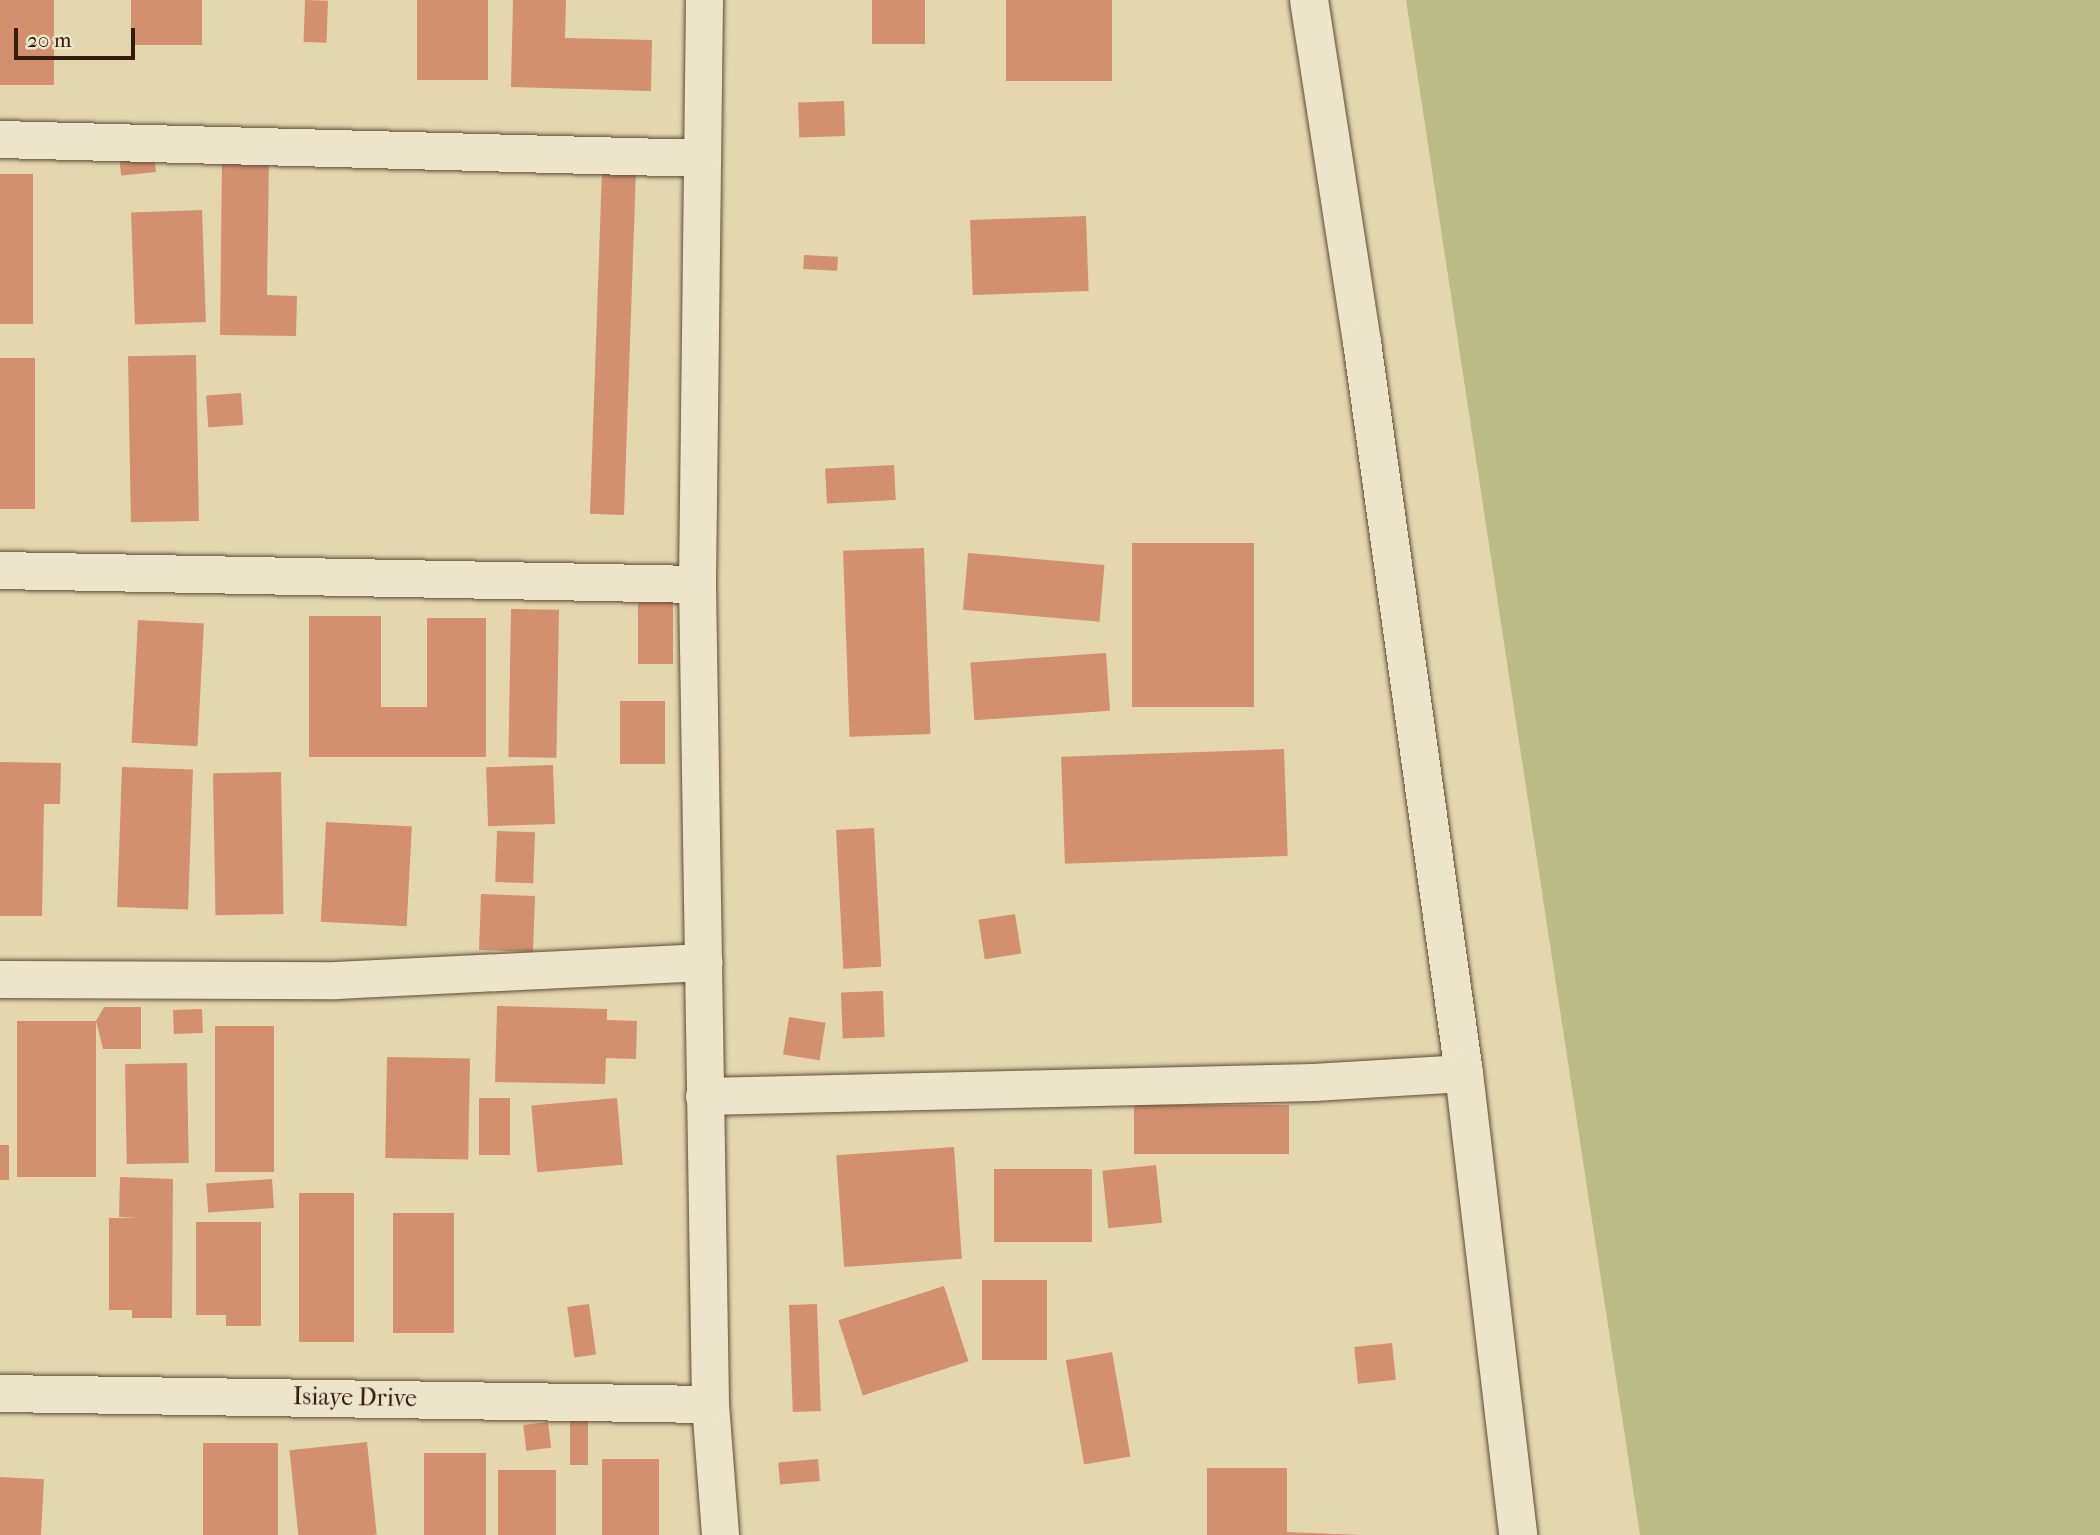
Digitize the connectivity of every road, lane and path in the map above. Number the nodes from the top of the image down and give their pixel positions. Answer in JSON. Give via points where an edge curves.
{"nodes":[{"id":1,"x":704,"y":0,"type":"edge"},
{"id":2,"x":1309,"y":0,"type":"edge"},
{"id":3,"x":0,"y":139,"type":"edge"},
{"id":4,"x":702,"y":158,"type":"junction"},
{"id":5,"x":0,"y":570,"type":"edge"},
{"id":6,"x":697,"y":584,"type":"junction"},
{"id":7,"x":704,"y":962,"type":"junction"},
{"id":8,"x":0,"y":979,"type":"edge"},
{"id":9,"x":1464,"y":1073,"type":"junction"},
{"id":10,"x":704,"y":1096,"type":"junction"},
{"id":11,"x":0,"y":1393,"type":"edge"},
{"id":12,"x":710,"y":1404,"type":"junction"},
{"id":13,"x":720,"y":1535,"type":"edge"},
{"id":14,"x":1518,"y":1535,"type":"edge"}],
"edges":[{"from":1,"to":4,"type":"street"},
{"from":2,"to":9,"type":"main road","via":[[1362,342]]},
{"from":3,"to":4,"type":"street"},
{"from":4,"to":6,"type":"street"},
{"from":5,"to":6,"type":"street"},
{"from":6,"to":7,"type":"street"},
{"from":7,"to":8,"type":"street","via":[[336,980]]},
{"from":7,"to":10,"type":"street"},
{"from":9,"to":10,"type":"street","via":[[1313,1082]]},
{"from":9,"to":14,"type":"main road"},
{"from":10,"to":12,"type":"street"},
{"from":11,"to":12,"type":"street","name":"Isiaye Drive"},
{"from":12,"to":13,"type":"street"}]}
